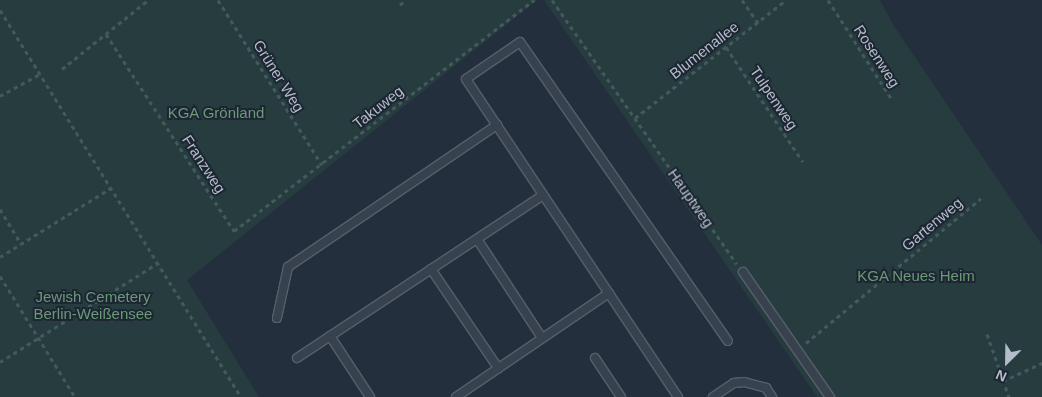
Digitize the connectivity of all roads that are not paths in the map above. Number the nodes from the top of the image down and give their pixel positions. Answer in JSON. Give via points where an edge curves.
{"nodes":[{"id":1,"x":497,"y":125,"type":"junction"},
{"id":2,"x":543,"y":195,"type":"junction"},
{"id":3,"x":477,"y":239,"type":"junction"},
{"id":4,"x":431,"y":269,"type":"junction"},
{"id":5,"x":743,"y":272,"type":"road end"},
{"id":6,"x":609,"y":293,"type":"junction"},
{"id":7,"x":278,"y":318,"type":"dead end"},
{"id":8,"x":330,"y":336,"type":"junction"},
{"id":9,"x":542,"y":338,"type":"junction"},
{"id":10,"x":728,"y":341,"type":"dead end"},
{"id":11,"x":297,"y":358,"type":"dead end"},
{"id":12,"x":595,"y":358,"type":"dead end"},
{"id":13,"x":498,"y":368,"type":"junction"},
{"id":14,"x":370,"y":397,"type":"edge"},
{"id":15,"x":456,"y":397,"type":"edge"},
{"id":16,"x":621,"y":397,"type":"edge"},
{"id":17,"x":678,"y":397,"type":"edge"},
{"id":18,"x":713,"y":397,"type":"edge"},
{"id":19,"x":772,"y":397,"type":"edge"},
{"id":20,"x":830,"y":397,"type":"edge"}],
"edges":[{"from":1,"to":2,"type":"lane"},
{"from":1,"to":7,"type":"lane","via":[[288,267]]},
{"from":1,"to":10,"type":"lane","via":[[466,80],[520,42]]},
{"from":2,"to":3,"type":"lane"},
{"from":2,"to":6,"type":"lane"},
{"from":3,"to":4,"type":"lane"},
{"from":3,"to":9,"type":"lane"},
{"from":4,"to":8,"type":"lane"},
{"from":4,"to":13,"type":"lane"},
{"from":5,"to":20,"type":"lane"},
{"from":6,"to":9,"type":"lane"},
{"from":6,"to":17,"type":"lane"},
{"from":8,"to":11,"type":"lane"},
{"from":8,"to":14,"type":"lane"},
{"from":9,"to":13,"type":"lane"},
{"from":12,"to":16,"type":"lane"},
{"from":13,"to":15,"type":"lane"},
{"from":18,"to":19,"type":"lane","via":[[734,383],[744,382],[766,388]]}]}
